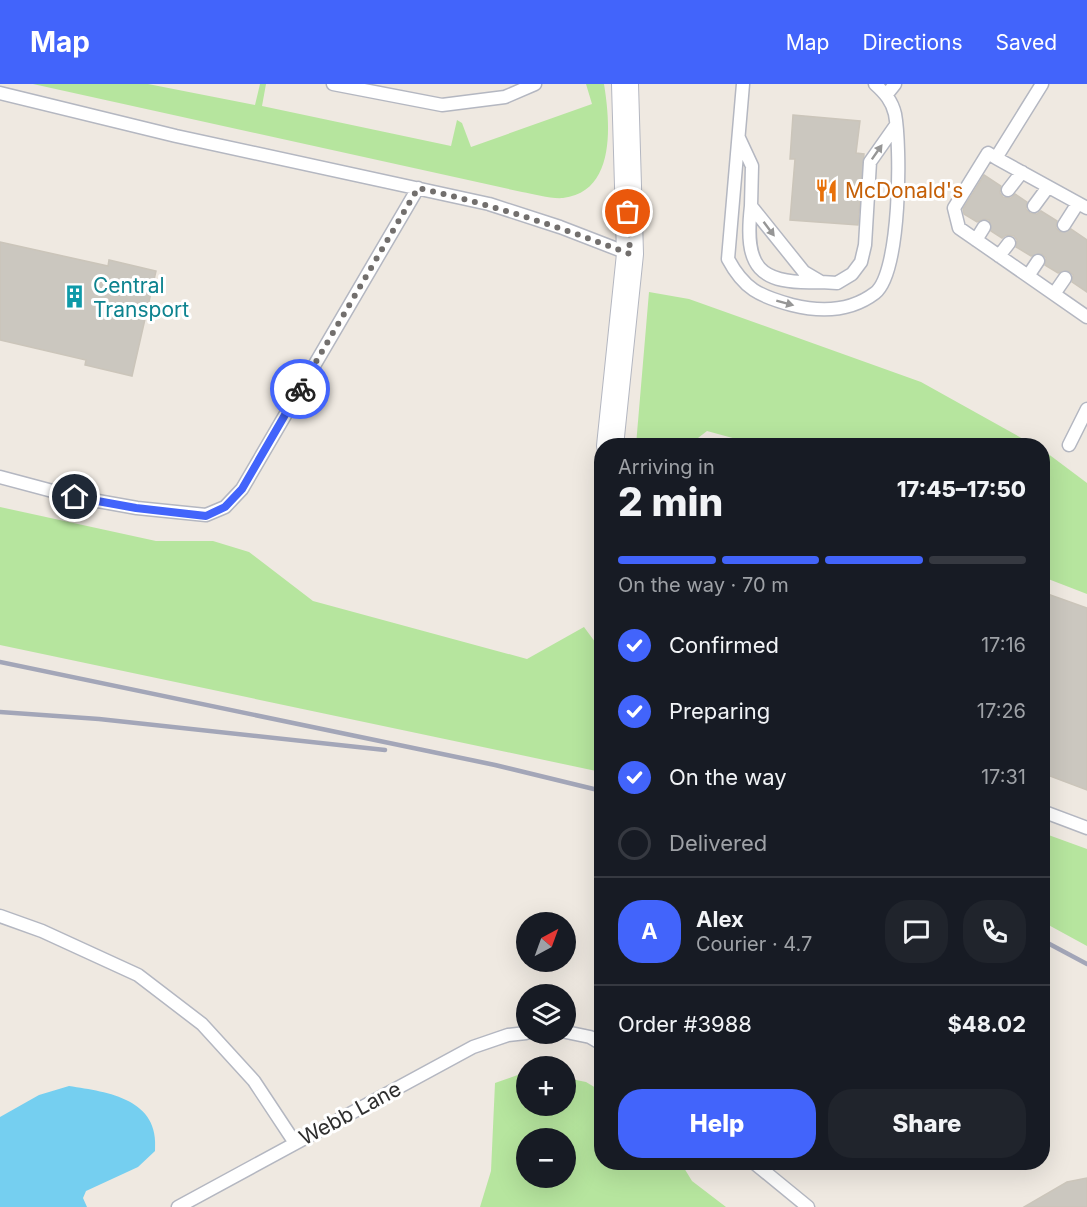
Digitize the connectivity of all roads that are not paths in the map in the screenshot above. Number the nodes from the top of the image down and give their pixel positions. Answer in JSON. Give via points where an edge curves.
{"nodes":[{"id":1,"x":333,"y":84,"type":"edge"},
{"id":2,"x":535,"y":84,"type":"edge"},
{"id":3,"x":625,"y":84,"type":"edge"},
{"id":4,"x":743,"y":84,"type":"edge"},
{"id":5,"x":876,"y":84,"type":"edge"},
{"id":6,"x":1042,"y":84,"type":"edge"},
{"id":7,"x":891,"y":89,"type":"edge"},
{"id":8,"x":0,"y":93,"type":"edge"},
{"id":9,"x":896,"y":125,"type":"junction"},
{"id":10,"x":738,"y":137,"type":"junction"},
{"id":11,"x":996,"y":158,"type":"junction"},
{"id":12,"x":1022,"y":172,"type":"junction"},
{"id":13,"x":1048,"y":187,"type":"junction"},
{"id":14,"x":418,"y":188,"type":"junction"},
{"id":15,"x":1008,"y":190,"type":"dead end"},
{"id":16,"x":751,"y":206,"type":"junction"},
{"id":17,"x":1034,"y":206,"type":"dead end"},
{"id":18,"x":1082,"y":206,"type":"edge"},
{"id":19,"x":1064,"y":225,"type":"dead end"},
{"id":20,"x":984,"y":226,"type":"dead end"},
{"id":21,"x":976,"y":240,"type":"junction"},
{"id":22,"x":1009,"y":243,"type":"dead end"},
{"id":23,"x":630,"y":254,"type":"junction"},
{"id":24,"x":999,"y":256,"type":"junction"},
{"id":25,"x":1038,"y":261,"type":"dead end"},
{"id":26,"x":1028,"y":276,"type":"junction"},
{"id":27,"x":1065,"y":278,"type":"dead end"},
{"id":28,"x":820,"y":282,"type":"junction"},
{"id":29,"x":1054,"y":294,"type":"junction"},
{"id":30,"x":1087,"y":301,"type":"edge"},
{"id":31,"x":1084,"y":314,"type":"edge"},
{"id":32,"x":1087,"y":409,"type":"edge"},
{"id":33,"x":611,"y":438,"type":"edge"},
{"id":34,"x":1069,"y":445,"type":"dead end"},
{"id":35,"x":0,"y":477,"type":"edge"},
{"id":36,"x":1050,"y":814,"type":"edge"},
{"id":37,"x":1087,"y":828,"type":"edge"},
{"id":38,"x":0,"y":916,"type":"edge"},
{"id":39,"x":516,"y":1034,"type":"edge"},
{"id":40,"x":576,"y":1034,"type":"edge"},
{"id":41,"x":594,"y":1039,"type":"edge"},
{"id":42,"x":295,"y":1143,"type":"junction"},
{"id":43,"x":763,"y":1170,"type":"edge"},
{"id":44,"x":178,"y":1207,"type":"edge"},
{"id":45,"x":808,"y":1207,"type":"edge"}],
"edges":[{"from":1,"to":2,"type":"lane","via":[[442,105],[505,97]]},
{"from":3,"to":23,"type":"street"},
{"from":4,"to":10,"type":"lane"},
{"from":5,"to":7,"type":"lane"},
{"from":6,"to":11,"type":"lane"},
{"from":7,"to":9,"type":"lane"},
{"from":8,"to":14,"type":"lane"},
{"from":10,"to":9,"type":"lane","one_way":true,"via":[[728,259],[739,279],[762,297],[810,309],[845,309],[876,292],[890,265],[900,171]]},
{"from":28,"to":9,"type":"lane","one_way":true,"via":[[837,283],[852,274],[861,262],[870,162]]},
{"from":10,"to":16,"type":"lane","via":[[752,166]]},
{"from":11,"to":12,"type":"lane"},
{"from":11,"to":21,"type":"lane","via":[[988,153],[954,208],[958,228]]},
{"from":12,"to":13,"type":"lane"},
{"from":12,"to":15,"type":"lane"},
{"from":13,"to":17,"type":"lane"},
{"from":13,"to":18,"type":"lane"},
{"from":14,"to":23,"type":"lane","via":[[489,204]]},
{"from":14,"to":35,"type":"lane","via":[[242,489],[225,507],[206,516],[136,508]]},
{"from":16,"to":28,"type":"lane","one_way":true,"via":[[804,272]]},
{"from":16,"to":28,"type":"lane","via":[[749,249],[765,273],[793,284]]},
{"from":18,"to":19,"type":"lane"},
{"from":20,"to":21,"type":"lane"},
{"from":21,"to":24,"type":"lane"},
{"from":22,"to":24,"type":"lane"},
{"from":23,"to":33,"type":"street"},
{"from":24,"to":26,"type":"lane"},
{"from":25,"to":26,"type":"lane"},
{"from":26,"to":29,"type":"lane"},
{"from":27,"to":29,"type":"lane"},
{"from":29,"to":31,"type":"lane"},
{"from":30,"to":31,"type":"lane"},
{"from":32,"to":34,"type":"lane"},
{"from":36,"to":37,"type":"lane"},
{"from":38,"to":42,"type":"lane","via":[[138,975],[157,989],[202,1024],[254,1082]]},
{"from":39,"to":42,"type":"lane","name":"Webb Lane","via":[[473,1047]]},
{"from":40,"to":41,"type":"lane"},
{"from":42,"to":44,"type":"lane","name":"Webb Lane"},
{"from":43,"to":45,"type":"lane"}]}
